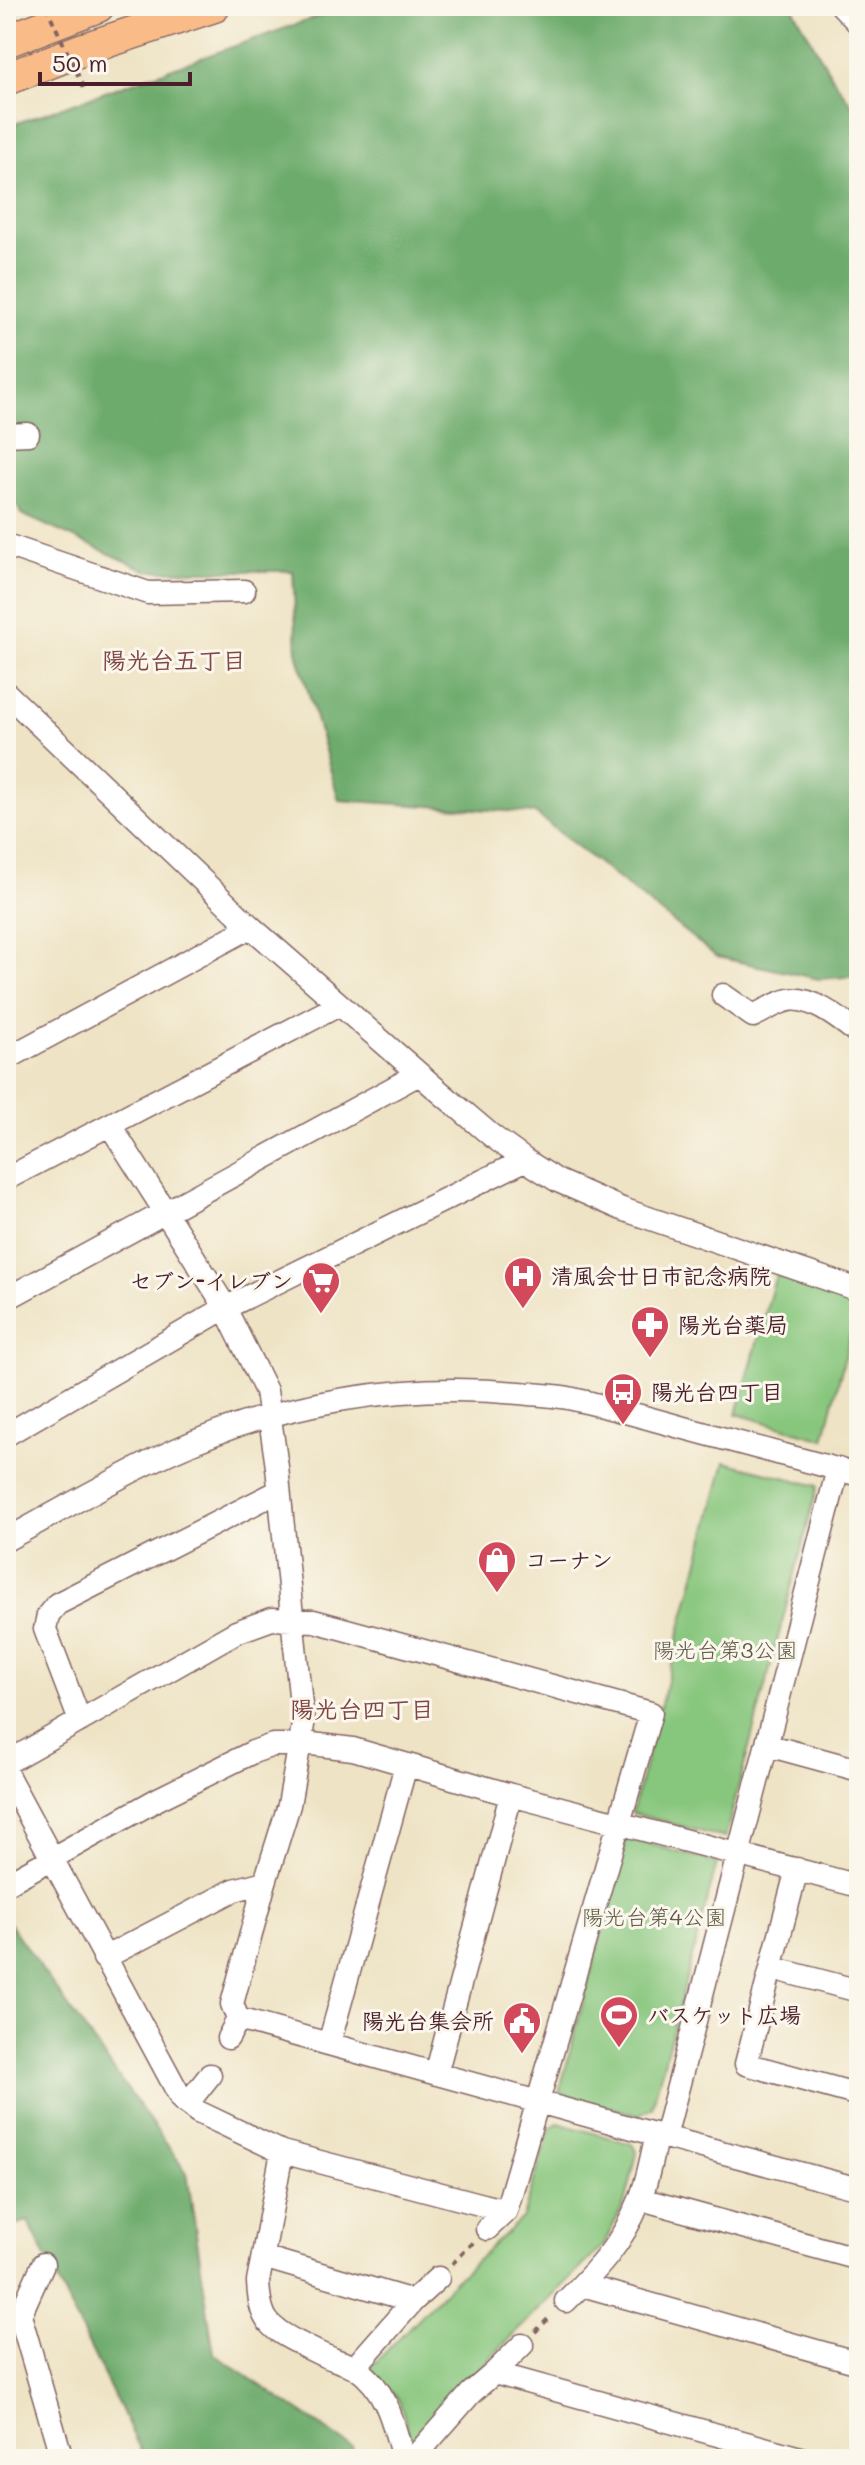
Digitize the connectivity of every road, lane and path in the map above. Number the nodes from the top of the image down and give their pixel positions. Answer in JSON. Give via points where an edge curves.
{"nodes":[{"id":1,"x":46,"y":6,"type":"edge"},
{"id":2,"x":98,"y":6,"type":"edge"},
{"id":3,"x":214,"y":6,"type":"edge"},
{"id":4,"x":842,"y":6,"type":"edge"},
{"id":5,"x":859,"y":24,"type":"edge"},
{"id":6,"x":6,"y":41,"type":"edge"},
{"id":7,"x":6,"y":79,"type":"edge"},
{"id":8,"x":84,"y":88,"type":"dead end"},
{"id":9,"x":6,"y":545,"type":"edge"},
{"id":10,"x":244,"y":591,"type":"dead end"},
{"id":11,"x":6,"y":693,"type":"edge"},
{"id":12,"x":251,"y":927,"type":"junction"},
{"id":13,"x":723,"y":995,"type":"dead end"},
{"id":14,"x":339,"y":1005,"type":"junction"},
{"id":15,"x":859,"y":1034,"type":"edge"},
{"id":16,"x":6,"y":1059,"type":"edge"},
{"id":17,"x":419,"y":1074,"type":"junction"},
{"id":18,"x":110,"y":1125,"type":"junction"},
{"id":19,"x":525,"y":1160,"type":"junction"},
{"id":20,"x":6,"y":1179,"type":"edge"},
{"id":21,"x":165,"y":1212,"type":"junction"},
{"id":22,"x":859,"y":1290,"type":"edge"},
{"id":23,"x":6,"y":1299,"type":"edge"},
{"id":24,"x":225,"y":1308,"type":"junction"},
{"id":25,"x":270,"y":1416,"type":"junction"},
{"id":26,"x":6,"y":1435,"type":"edge"},
{"id":27,"x":848,"y":1472,"type":"edge"},
{"id":28,"x":279,"y":1491,"type":"junction"},
{"id":29,"x":6,"y":1540,"type":"edge"},
{"id":30,"x":293,"y":1620,"type":"junction"},
{"id":31,"x":80,"y":1721,"type":"junction"},
{"id":32,"x":300,"y":1745,"type":"junction"},
{"id":33,"x":767,"y":1745,"type":"junction"},
{"id":34,"x":6,"y":1763,"type":"edge"},
{"id":35,"x":406,"y":1765,"type":"junction"},
{"id":36,"x":859,"y":1770,"type":"edge"},
{"id":37,"x":6,"y":1773,"type":"edge"},
{"id":38,"x":511,"y":1795,"type":"junction"},
{"id":39,"x":620,"y":1821,"type":"junction"},
{"id":40,"x":739,"y":1853,"type":"junction"},
{"id":41,"x":51,"y":1859,"type":"junction"},
{"id":42,"x":797,"y":1869,"type":"junction"},
{"id":43,"x":265,"y":1882,"type":"junction"},
{"id":44,"x":6,"y":1884,"type":"edge"},
{"id":45,"x":859,"y":1886,"type":"edge"},
{"id":46,"x":104,"y":1958,"type":"junction"},
{"id":47,"x":772,"y":1968,"type":"junction"},
{"id":48,"x":859,"y":1991,"type":"edge"},
{"id":49,"x":329,"y":2044,"type":"junction"},
{"id":50,"x":436,"y":2074,"type":"junction"},
{"id":51,"x":210,"y":2075,"type":"dead end"},
{"id":52,"x":859,"y":2095,"type":"edge"},
{"id":53,"x":537,"y":2102,"type":"junction"},
{"id":54,"x":187,"y":2104,"type":"junction"},
{"id":55,"x":661,"y":2136,"type":"junction"},
{"id":56,"x":282,"y":2152,"type":"junction"},
{"id":57,"x":859,"y":2189,"type":"edge"},
{"id":58,"x":641,"y":2199,"type":"junction"},
{"id":59,"x":506,"y":2211,"type":"junction"},
{"id":60,"x":487,"y":2229,"type":"joint"},
{"id":61,"x":263,"y":2257,"type":"junction"},
{"id":62,"x":859,"y":2259,"type":"edge"},
{"id":63,"x":43,"y":2264,"type":"dead end"},
{"id":64,"x":438,"y":2278,"type":"joint"},
{"id":65,"x":582,"y":2285,"type":"junction"},
{"id":66,"x":413,"y":2301,"type":"junction"},
{"id":67,"x":566,"y":2301,"type":"joint"},
{"id":68,"x":522,"y":2345,"type":"joint"},
{"id":69,"x":859,"y":2363,"type":"edge"},
{"id":70,"x":355,"y":2367,"type":"junction"},
{"id":71,"x":494,"y":2373,"type":"junction"},
{"id":72,"x":62,"y":2459,"type":"edge"},
{"id":73,"x":403,"y":2459,"type":"edge"},
{"id":74,"x":413,"y":2459,"type":"edge"},
{"id":75,"x":804,"y":2459,"type":"edge"}],
"edges":[{"from":1,"to":8,"type":"path","bridge":true},
{"from":2,"to":6,"type":"highway"},
{"from":3,"to":7,"type":"highway"},
{"from":4,"to":5,"type":"street"},
{"from":9,"to":10,"type":"street","via":[[148,593]]},
{"from":11,"to":12,"type":"street"},
{"from":12,"to":14,"type":"street"},
{"from":12,"to":16,"type":"street"},
{"from":13,"to":15,"type":"street","via":[[753,1016],[791,999],[809,1003]]},
{"from":14,"to":17,"type":"street"},
{"from":14,"to":18,"type":"street"},
{"from":17,"to":19,"type":"street"},
{"from":17,"to":21,"type":"street"},
{"from":18,"to":20,"type":"street"},
{"from":18,"to":21,"type":"street"},
{"from":19,"to":22,"type":"street","via":[[622,1209]]},
{"from":19,"to":24,"type":"street"},
{"from":21,"to":23,"type":"street"},
{"from":21,"to":24,"type":"street"},
{"from":24,"to":25,"type":"street","via":[[266,1391]]},
{"from":24,"to":26,"type":"street"},
{"from":25,"to":27,"type":"street","via":[[411,1391],[529,1394],[570,1398]]},
{"from":25,"to":28,"type":"street"},
{"from":25,"to":29,"type":"street","via":[[173,1451]]},
{"from":27,"to":33,"type":"street"},
{"from":28,"to":30,"type":"street"},
{"from":28,"to":31,"type":"street","via":[[57,1604],[45,1629]]},
{"from":30,"to":31,"type":"street","via":[[272,1619],[236,1632]]},
{"from":30,"to":32,"type":"street","via":[[303,1725]]},
{"from":30,"to":39,"type":"street","via":[[314,1621],[651,1713]]},
{"from":31,"to":34,"type":"street"},
{"from":32,"to":35,"type":"street","via":[[353,1749]]},
{"from":32,"to":41,"type":"street","via":[[253,1752]]},
{"from":32,"to":43,"type":"street","via":[[289,1805]]},
{"from":33,"to":36,"type":"street"},
{"from":33,"to":40,"type":"street"},
{"from":35,"to":38,"type":"street"},
{"from":35,"to":49,"type":"street"},
{"from":37,"to":41,"type":"street"},
{"from":38,"to":39,"type":"street"},
{"from":38,"to":50,"type":"street"},
{"from":39,"to":40,"type":"street"},
{"from":39,"to":53,"type":"street"},
{"from":40,"to":42,"type":"street"},
{"from":40,"to":55,"type":"street"},
{"from":41,"to":44,"type":"street"},
{"from":41,"to":46,"type":"street"},
{"from":42,"to":45,"type":"street"},
{"from":42,"to":47,"type":"street"},
{"from":43,"to":46,"type":"street","via":[[234,1890]]},
{"from":43,"to":49,"type":"street","via":[[232,2004],[233,2029]]},
{"from":46,"to":54,"type":"street"},
{"from":47,"to":48,"type":"street"},
{"from":47,"to":52,"type":"street","via":[[746,2064]]},
{"from":49,"to":50,"type":"street"},
{"from":50,"to":53,"type":"street"},
{"from":51,"to":54,"type":"street"},
{"from":53,"to":55,"type":"street"},
{"from":53,"to":59,"type":"street"},
{"from":54,"to":56,"type":"street"},
{"from":55,"to":57,"type":"street"},
{"from":55,"to":58,"type":"street"},
{"from":56,"to":59,"type":"street"},
{"from":56,"to":61,"type":"street"},
{"from":58,"to":62,"type":"street"},
{"from":58,"to":65,"type":"street","via":[[610,2255]]},
{"from":59,"to":60,"type":"street"},
{"from":60,"to":64,"type":"path"},
{"from":61,"to":66,"type":"street"},
{"from":61,"to":70,"type":"street","via":[[259,2300],[276,2332]]},
{"from":63,"to":72,"type":"street","via":[[20,2315]]},
{"from":64,"to":66,"type":"street"},
{"from":65,"to":67,"type":"street"},
{"from":65,"to":69,"type":"street"},
{"from":66,"to":70,"type":"street"},
{"from":67,"to":68,"type":"path"},
{"from":68,"to":71,"type":"street"},
{"from":70,"to":73,"type":"street","via":[[390,2409]]},
{"from":71,"to":74,"type":"street"},
{"from":71,"to":75,"type":"street"}]}
